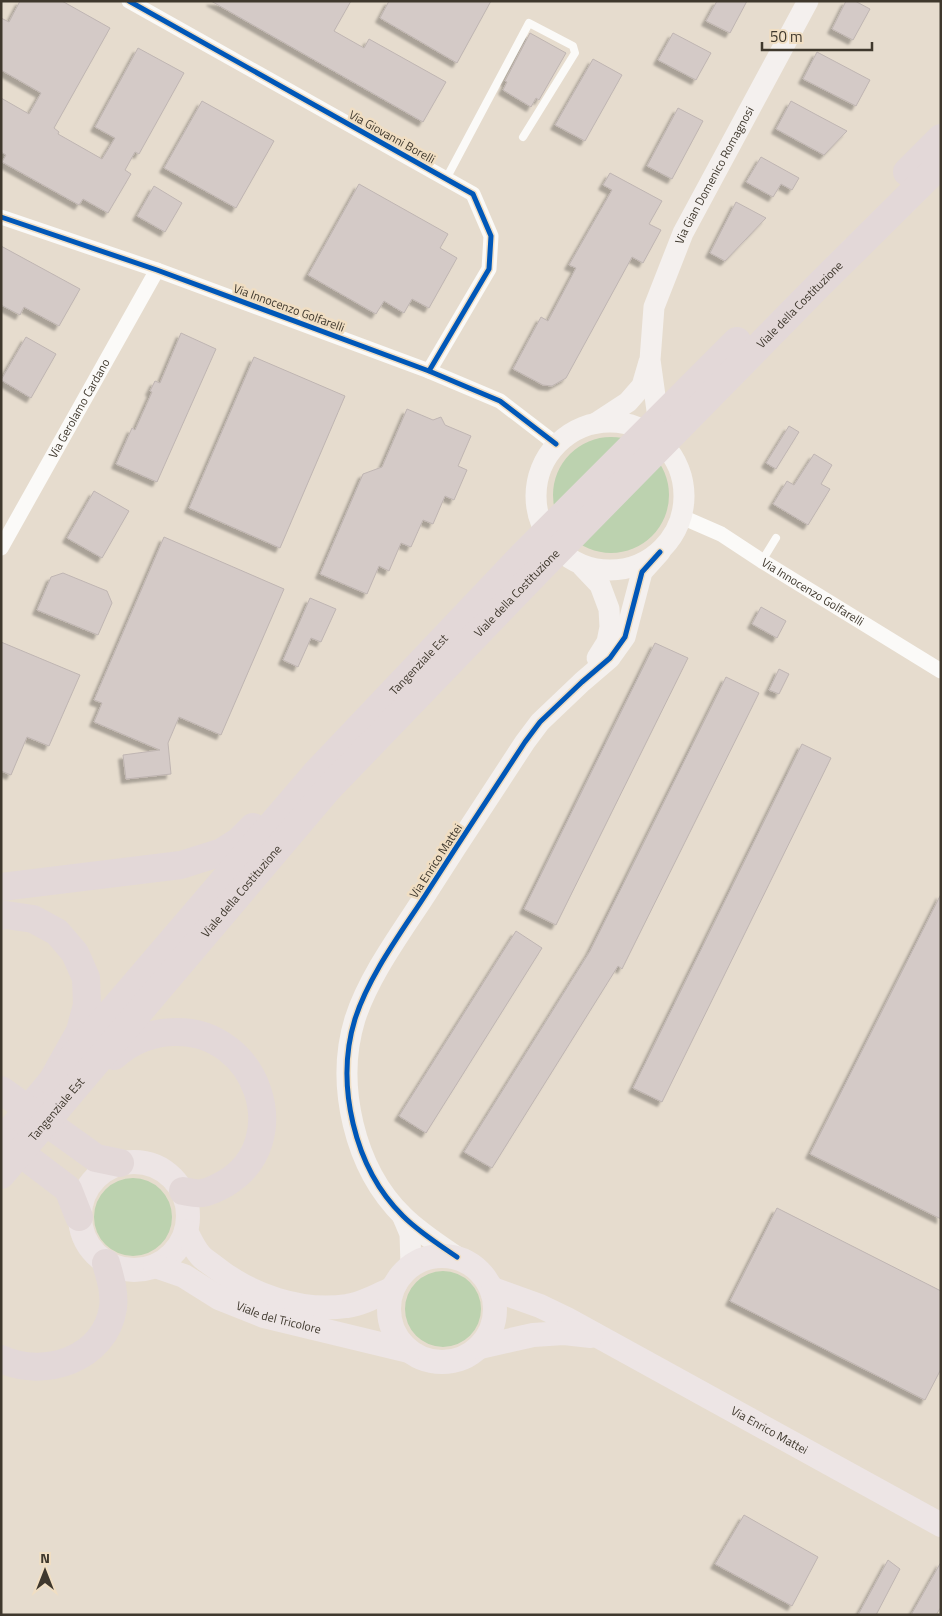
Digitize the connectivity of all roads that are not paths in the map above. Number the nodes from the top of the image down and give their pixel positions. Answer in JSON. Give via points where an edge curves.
{"nodes":[{"id":1,"x":129,"y":1,"type":"edge"},
{"id":2,"x":808,"y":1,"type":"edge"},
{"id":3,"x":523,"y":137,"type":"dead end"},
{"id":4,"x":941,"y":138,"type":"edge"},
{"id":5,"x":941,"y":164,"type":"edge"},
{"id":6,"x":446,"y":179,"type":"junction"},
{"id":7,"x":1,"y":217,"type":"edge"},
{"id":8,"x":157,"y":270,"type":"junction"},
{"id":9,"x":650,"y":360,"type":"junction"},
{"id":10,"x":429,"y":371,"type":"junction"},
{"id":11,"x":596,"y":423,"type":"junction"},
{"id":12,"x":661,"y":442,"type":"junction"},
{"id":13,"x":556,"y":444,"type":"junction"},
{"id":14,"x":682,"y":517,"type":"junction"},
{"id":15,"x":776,"y":538,"type":"dead end"},
{"id":16,"x":1,"y":548,"type":"edge"},
{"id":17,"x":660,"y":552,"type":"junction"},
{"id":18,"x":762,"y":561,"type":"junction"},
{"id":19,"x":531,"y":562,"type":"junction"},
{"id":20,"x":582,"y":566,"type":"junction"},
{"id":21,"x":941,"y":671,"type":"edge"},
{"id":22,"x":582,"y":682,"type":"junction"},
{"id":23,"x":314,"y":774,"type":"junction"},
{"id":24,"x":1,"y":887,"type":"edge"},
{"id":25,"x":1,"y":916,"type":"edge"},
{"id":26,"x":114,"y":1044,"type":"joint"},
{"id":27,"x":61,"y":1088,"type":"junction"},
{"id":28,"x":1,"y":1090,"type":"edge"},
{"id":29,"x":1,"y":1138,"type":"edge"},
{"id":30,"x":1,"y":1142,"type":"edge"},
{"id":31,"x":120,"y":1163,"type":"junction"},
{"id":32,"x":1,"y":1176,"type":"edge"},
{"id":33,"x":183,"y":1191,"type":"junction"},
{"id":34,"x":402,"y":1215,"type":"junction"},
{"id":35,"x":79,"y":1217,"type":"junction"},
{"id":36,"x":186,"y":1232,"type":"junction"},
{"id":37,"x":457,"y":1257,"type":"junction"},
{"id":38,"x":106,"y":1263,"type":"junction"},
{"id":39,"x":411,"y":1265,"type":"junction"},
{"id":40,"x":155,"y":1266,"type":"junction"},
{"id":41,"x":393,"y":1288,"type":"junction"},
{"id":42,"x":493,"y":1289,"type":"junction"},
{"id":43,"x":599,"y":1336,"type":"junction"},
{"id":44,"x":480,"y":1348,"type":"junction"},
{"id":45,"x":409,"y":1351,"type":"junction"},
{"id":46,"x":1,"y":1359,"type":"edge"},
{"id":47,"x":941,"y":1525,"type":"edge"}],
"edges":[{"from":1,"to":6,"type":"street","name":"Via Giovanni Borelli"},
{"from":2,"to":9,"type":"street","name":"Via Gian Domenico Romagnosi","via":[[683,233],[654,307]]},
{"from":3,"to":6,"type":"lane","via":[[575,53],[573,46],[529,23]]},
{"from":4,"to":19,"type":"highway","name":"Viale della Costituzione"},
{"from":5,"to":19,"type":"highway","name":"Viale della Costituzione"},
{"from":6,"to":10,"type":"street","name":"Via Giovanni Borelli","via":[[473,194],[491,236],[489,269]]},
{"from":7,"to":8,"type":"street","name":"Via Innocenzo Golfarelli"},
{"from":8,"to":10,"type":"street","name":"Via Innocenzo Golfarelli"},
{"from":8,"to":16,"type":"street","name":"Via Gerolamo Cardano"},
{"from":9,"to":11,"type":"street","name":"Via Gian Domenico Romagnosi","via":[[642,386],[628,402]]},
{"from":9,"to":12,"type":"street","name":"Via Gian Domenico Romagnosi"},
{"from":10,"to":13,"type":"street","name":"Via Innocenzo Golfarelli","via":[[500,401]]},
{"from":11,"to":12,"type":"street","via":[[620,422],[642,429]]},
{"from":11,"to":13,"type":"street","via":[[574,431]]},
{"from":12,"to":14,"type":"street","via":[[674,458],[682,477],[685,497]]},
{"from":13,"to":20,"type":"street","via":[[536,481],[535,502],[539,522],[549,540],[564,556]]},
{"from":14,"to":17,"type":"street","via":[[677,530]]},
{"from":14,"to":18,"type":"street","name":"Via Innocenzo Golfarelli","via":[[721,534]]},
{"from":15,"to":18,"type":"lane"},
{"from":17,"to":20,"type":"street","via":[[642,564],[623,570],[602,571]]},
{"from":17,"to":22,"type":"street","name":"Via Enrico Mattei","via":[[642,572],[625,636],[610,658]]},
{"from":18,"to":21,"type":"street","name":"Via Innocenzo Golfarelli"},
{"from":19,"to":23,"type":"highway","name":"Tangenziale Est"},
{"from":19,"to":26,"type":"highway","name":"Viale della Costituzione","via":[[328,790]]},
{"from":20,"to":22,"type":"street","name":"Via Enrico Mattei","via":[[606,597],[610,627],[607,642]]},
{"from":22,"to":34,"type":"street","name":"Via Enrico Mattei","via":[[540,722],[525,742],[387,954],[355,1019],[347,1074],[354,1130],[374,1176]]},
{"from":23,"to":24,"type":"highway","via":[[288,791],[239,841],[222,852],[181,865]]},
{"from":23,"to":27,"type":"highway","name":"Viale della Costituzione"},
{"from":25,"to":27,"type":"highway","via":[[33,919],[57,932],[75,953],[86,978],[87,1005]]},
{"from":26,"to":27,"type":"highway","name":"Tangenziale Est"},
{"from":27,"to":30,"type":"highway"},
{"from":27,"to":32,"type":"highway","name":"Tangenziale Est"},
{"from":27,"to":33,"type":"highway","via":[[139,1039],[162,1032],[205,1036],[238,1056],[258,1090],[262,1111],[256,1147],[235,1178],[201,1194]]},
{"from":28,"to":31,"type":"highway","via":[[96,1158]]},
{"from":29,"to":35,"type":"highway","via":[[68,1189]]},
{"from":31,"to":33,"type":"main road","via":[[156,1166],[172,1176]]},
{"from":31,"to":35,"type":"main road","via":[[90,1183],[82,1199]]},
{"from":33,"to":36,"type":"main road","via":[[187,1204]]},
{"from":34,"to":37,"type":"street"},
{"from":34,"to":39,"type":"street","via":[[410,1234]]},
{"from":35,"to":38,"type":"main road","via":[[83,1235],[92,1251]]},
{"from":36,"to":40,"type":"main road","via":[[179,1246]]},
{"from":36,"to":41,"type":"main road","name":"Viale del Tricolore","via":[[199,1255],[249,1289],[271,1298],[307,1306],[347,1306]]},
{"from":37,"to":39,"type":"main road","via":[[434,1256]]},
{"from":37,"to":42,"type":"main road","via":[[472,1264]]},
{"from":38,"to":40,"type":"main road","via":[[138,1270]]},
{"from":38,"to":46,"type":"highway","via":[[113,1289],[113,1308],[99,1341],[86,1353],[51,1366],[27,1367]]},
{"from":39,"to":41,"type":"main road"},
{"from":40,"to":45,"type":"main road","name":"Viale del Tricolore","via":[[184,1276],[219,1298],[264,1316]]},
{"from":41,"to":45,"type":"main road","via":[[390,1322],[397,1338]]},
{"from":42,"to":43,"type":"main road","name":"Via Enrico Mattei","via":[[540,1306]]},
{"from":42,"to":44,"type":"main road","via":[[495,1320]]},
{"from":43,"to":44,"type":"main road","name":"Via Enrico Mattei","via":[[534,1335]]},
{"from":43,"to":47,"type":"main road","name":"Via Enrico Mattei"},
{"from":44,"to":45,"type":"main road","via":[[453,1361],[437,1362]]}]}
